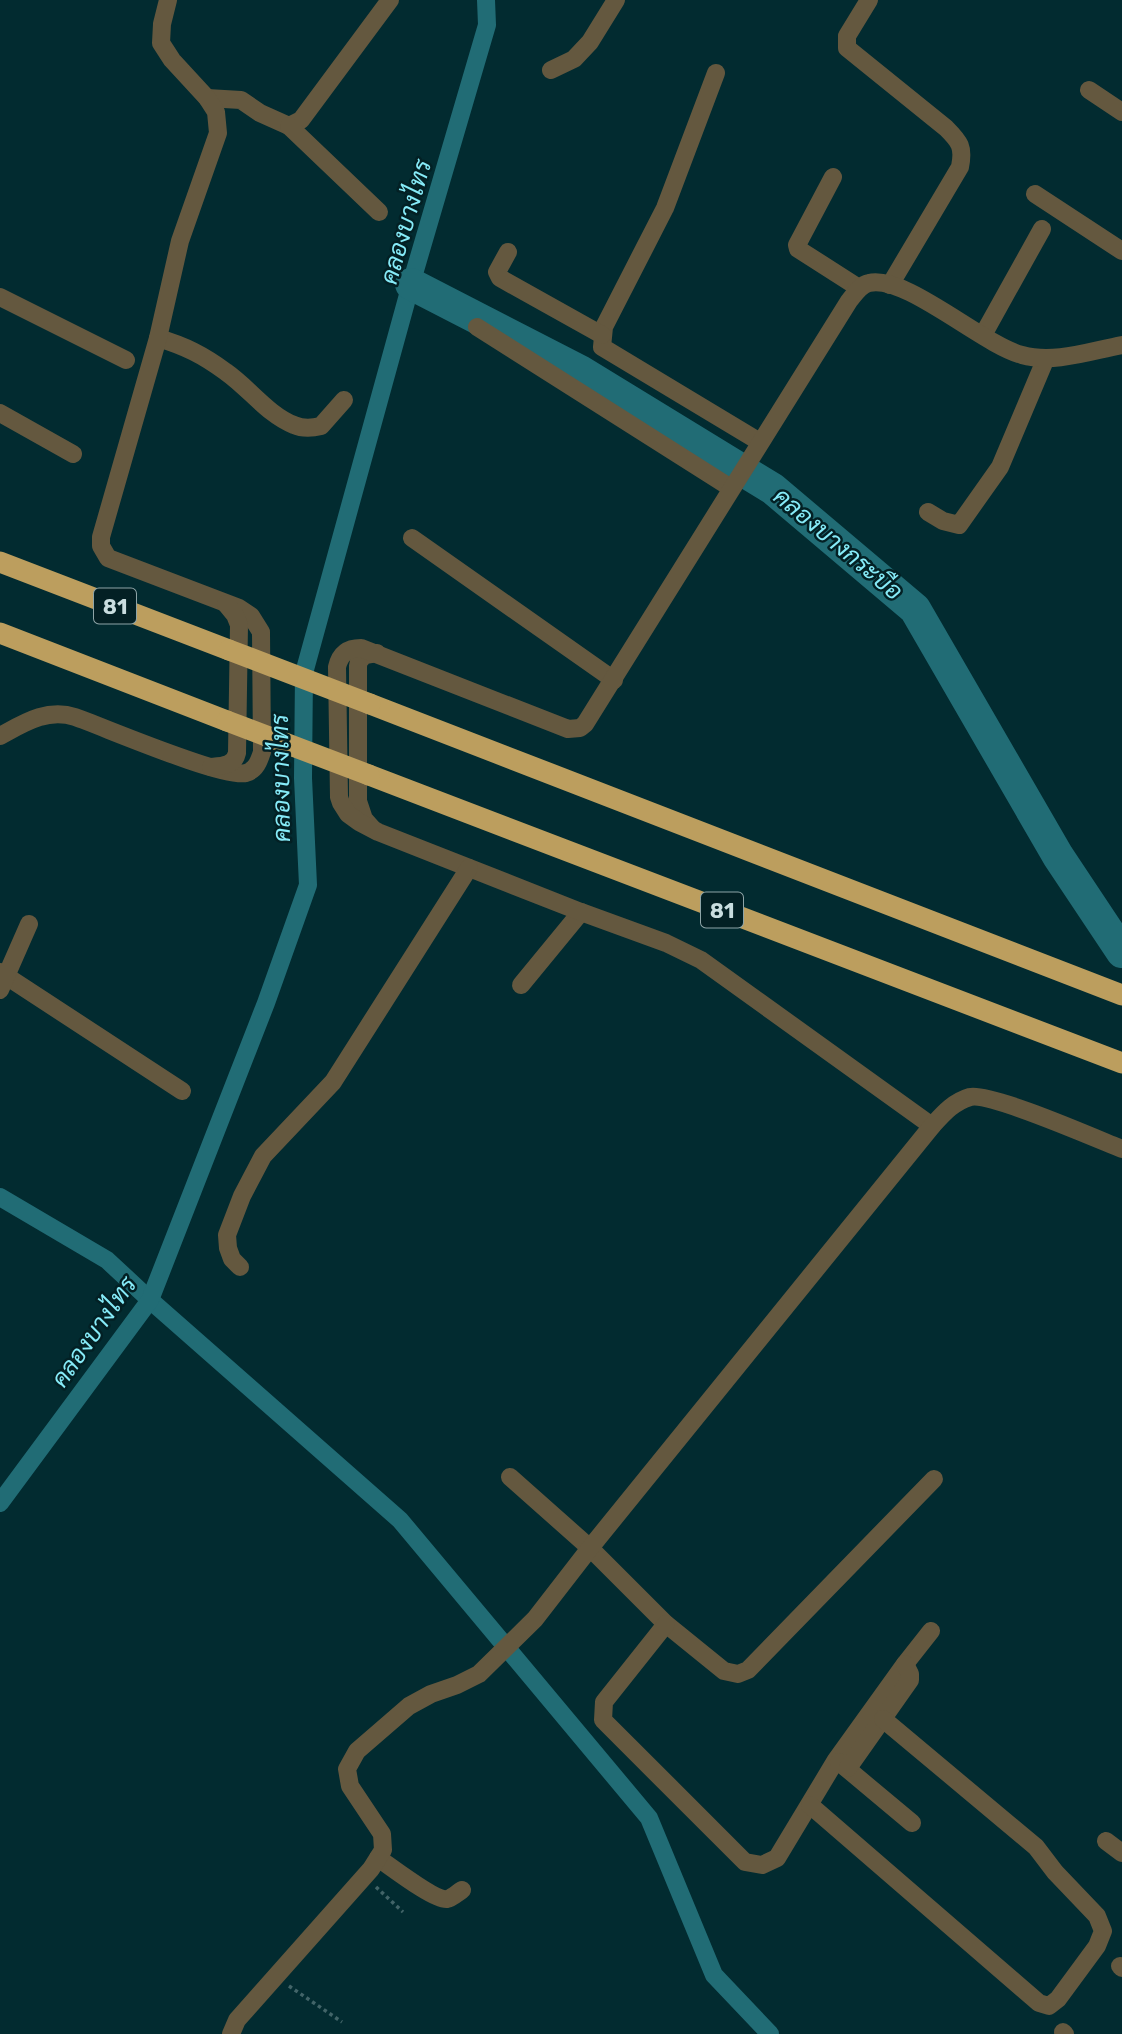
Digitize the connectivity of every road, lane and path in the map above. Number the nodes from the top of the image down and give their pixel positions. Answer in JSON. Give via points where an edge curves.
{"nodes":[{"id":1,"x":168,"y":0,"type":"edge"},
{"id":2,"x":390,"y":0,"type":"edge"},
{"id":3,"x":616,"y":0,"type":"edge"},
{"id":4,"x":869,"y":0,"type":"edge"},
{"id":5,"x":551,"y":70,"type":"dead end"},
{"id":6,"x":716,"y":73,"type":"dead end"},
{"id":7,"x":1089,"y":90,"type":"dead end"},
{"id":8,"x":207,"y":98,"type":"junction"},
{"id":9,"x":1122,"y":112,"type":"edge"},
{"id":10,"x":289,"y":126,"type":"junction"},
{"id":11,"x":833,"y":177,"type":"dead end"},
{"id":12,"x":1035,"y":194,"type":"dead end"},
{"id":13,"x":379,"y":212,"type":"dead end"},
{"id":14,"x":1042,"y":229,"type":"dead end"},
{"id":15,"x":1122,"y":250,"type":"edge"},
{"id":16,"x":508,"y":252,"type":"dead end"},
{"id":17,"x":890,"y":285,"type":"junction"},
{"id":18,"x":859,"y":288,"type":"junction"},
{"id":19,"x":0,"y":297,"type":"edge"},
{"id":20,"x":477,"y":327,"type":"dead end"},
{"id":21,"x":602,"y":335,"type":"junction"},
{"id":22,"x":983,"y":335,"type":"junction"},
{"id":23,"x":158,"y":338,"type":"junction"},
{"id":24,"x":1122,"y":345,"type":"edge"},
{"id":25,"x":1046,"y":358,"type":"junction"},
{"id":26,"x":126,"y":360,"type":"dead end"},
{"id":27,"x":344,"y":400,"type":"dead end"},
{"id":28,"x":0,"y":413,"type":"edge"},
{"id":29,"x":757,"y":448,"type":"junction"},
{"id":30,"x":73,"y":454,"type":"dead end"},
{"id":31,"x":734,"y":482,"type":"junction"},
{"id":32,"x":928,"y":512,"type":"dead end"},
{"id":33,"x":412,"y":538,"type":"dead end"},
{"id":34,"x":0,"y":562,"type":"edge"},
{"id":35,"x":224,"y":602,"type":"junction"},
{"id":36,"x":0,"y":634,"type":"edge"},
{"id":37,"x":614,"y":680,"type":"junction"},
{"id":38,"x":0,"y":719,"type":"edge"},
{"id":39,"x":18,"y":726,"type":"junction"},
{"id":40,"x":0,"y":736,"type":"edge"},
{"id":41,"x":209,"y":767,"type":"junction"},
{"id":42,"x":469,"y":868,"type":"junction"},
{"id":43,"x":581,"y":912,"type":"junction"},
{"id":44,"x":29,"y":924,"type":"dead end"},
{"id":45,"x":2,"y":979,"type":"edge"},
{"id":46,"x":521,"y":985,"type":"dead end"},
{"id":47,"x":1122,"y":995,"type":"edge"},
{"id":48,"x":1122,"y":1063,"type":"edge"},
{"id":49,"x":183,"y":1091,"type":"dead end"},
{"id":50,"x":932,"y":1126,"type":"junction"},
{"id":51,"x":1122,"y":1149,"type":"edge"},
{"id":52,"x":240,"y":1267,"type":"dead end"},
{"id":53,"x":510,"y":1477,"type":"dead end"},
{"id":54,"x":934,"y":1479,"type":"dead end"},
{"id":55,"x":590,"y":1548,"type":"junction"},
{"id":56,"x":666,"y":1624,"type":"junction"},
{"id":57,"x":931,"y":1631,"type":"dead end"},
{"id":58,"x":905,"y":1664,"type":"junction"},
{"id":59,"x":883,"y":1719,"type":"junction"},
{"id":60,"x":842,"y":1764,"type":"junction"},
{"id":61,"x":810,"y":1805,"type":"junction"},
{"id":62,"x":912,"y":1823,"type":"dead end"},
{"id":63,"x":1106,"y":1841,"type":"dead end"},
{"id":64,"x":1122,"y":1853,"type":"edge"},
{"id":65,"x":377,"y":1858,"type":"junction"},
{"id":66,"x":365,"y":1877,"type":"junction"},
{"id":67,"x":462,"y":1891,"type":"dead end"},
{"id":68,"x":403,"y":1912,"type":"dead end"},
{"id":69,"x":276,"y":1977,"type":"junction"},
{"id":70,"x":342,"y":2022,"type":"dead end"},
{"id":71,"x":231,"y":2034,"type":"edge"}],
"edges":[{"from":1,"to":8,"type":"street","via":[[161,43]]},
{"from":2,"to":10,"type":"street","via":[[301,120]]},
{"from":3,"to":5,"type":"street","via":[[590,42],[574,59]]},
{"from":4,"to":17,"type":"street","via":[[847,36],[847,48],[946,128],[959,141],[962,153],[960,167]]},
{"from":6,"to":21,"type":"street","via":[[665,208]]},
{"from":7,"to":9,"type":"street"},
{"from":8,"to":10,"type":"street","via":[[240,100]]},
{"from":8,"to":23,"type":"street","via":[[216,112],[218,133],[180,241]]},
{"from":10,"to":13,"type":"street"},
{"from":11,"to":18,"type":"street","via":[[797,245]]},
{"from":12,"to":15,"type":"street"},
{"from":14,"to":22,"type":"street"},
{"from":16,"to":21,"type":"street","via":[[498,272],[500,278]]},
{"from":17,"to":18,"type":"street","via":[[879,282]]},
{"from":17,"to":22,"type":"street"},
{"from":18,"to":29,"type":"street"},
{"from":19,"to":26,"type":"street"},
{"from":20,"to":31,"type":"street"},
{"from":21,"to":29,"type":"street","via":[[602,347]]},
{"from":22,"to":25,"type":"street","via":[[1018,355]]},
{"from":23,"to":27,"type":"street","via":[[187,346],[295,426],[321,426]]},
{"from":23,"to":35,"type":"street","via":[[101,546],[108,558]]},
{"from":24,"to":25,"type":"street"},
{"from":25,"to":32,"type":"street","via":[[1000,467],[959,525]]},
{"from":28,"to":30,"type":"street"},
{"from":29,"to":31,"type":"street"},
{"from":31,"to":37,"type":"street"},
{"from":33,"to":37,"type":"street"},
{"from":34,"to":47,"type":"highway","number":"81","bridge":true},
{"from":35,"to":41,"type":"street","via":[[239,625],[237,753],[229,765]]},
{"from":35,"to":41,"type":"street","via":[[251,616],[261,632],[262,752],[257,765],[247,772],[233,774]]},
{"from":36,"to":48,"type":"highway","number":"81","bridge":true},
{"from":37,"to":42,"type":"street","via":[[586,723],[568,729],[377,653],[362,657],[358,666],[358,801],[364,819],[378,832]]},
{"from":38,"to":39,"type":"street"},
{"from":39,"to":40,"type":"street"},
{"from":39,"to":41,"type":"street","via":[[46,714],[67,714]]},
{"from":42,"to":43,"type":"street"},
{"from":42,"to":52,"type":"street","via":[[333,1082],[263,1156],[227,1235],[232,1259]]},
{"from":43,"to":46,"type":"street"},
{"from":43,"to":50,"type":"street","via":[[701,960]]},
{"from":44,"to":45,"type":"street"},
{"from":45,"to":49,"type":"street"},
{"from":50,"to":51,"type":"street","via":[[953,1105],[972,1096],[1021,1109]]},
{"from":50,"to":55,"type":"street"},
{"from":53,"to":55,"type":"street"},
{"from":54,"to":56,"type":"street","via":[[748,1670],[738,1674],[724,1671]]},
{"from":55,"to":56,"type":"street"},
{"from":55,"to":65,"type":"street","via":[[535,1619],[479,1674],[409,1706],[357,1751],[346,1769],[350,1786],[382,1834],[383,1850]]},
{"from":56,"to":61,"type":"street","via":[[604,1702],[603,1720],[745,1862],[762,1865],[777,1858]]},
{"from":57,"to":58,"type":"street"},
{"from":58,"to":59,"type":"street","via":[[910,1680]]},
{"from":58,"to":60,"type":"street"},
{"from":59,"to":60,"type":"street"},
{"from":59,"to":61,"type":"street","via":[[1036,1847],[1097,1916],[1103,1931],[1097,1946],[1058,1999],[1049,2006],[1039,2003]]},
{"from":60,"to":61,"type":"street"},
{"from":60,"to":62,"type":"street"},
{"from":63,"to":64,"type":"street"},
{"from":65,"to":66,"type":"street"},
{"from":65,"to":67,"type":"street","via":[[443,1900]]},
{"from":66,"to":68,"type":"path"},
{"from":66,"to":69,"type":"street"},
{"from":69,"to":70,"type":"path"},
{"from":69,"to":71,"type":"street","via":[[237,2020]]}]}
